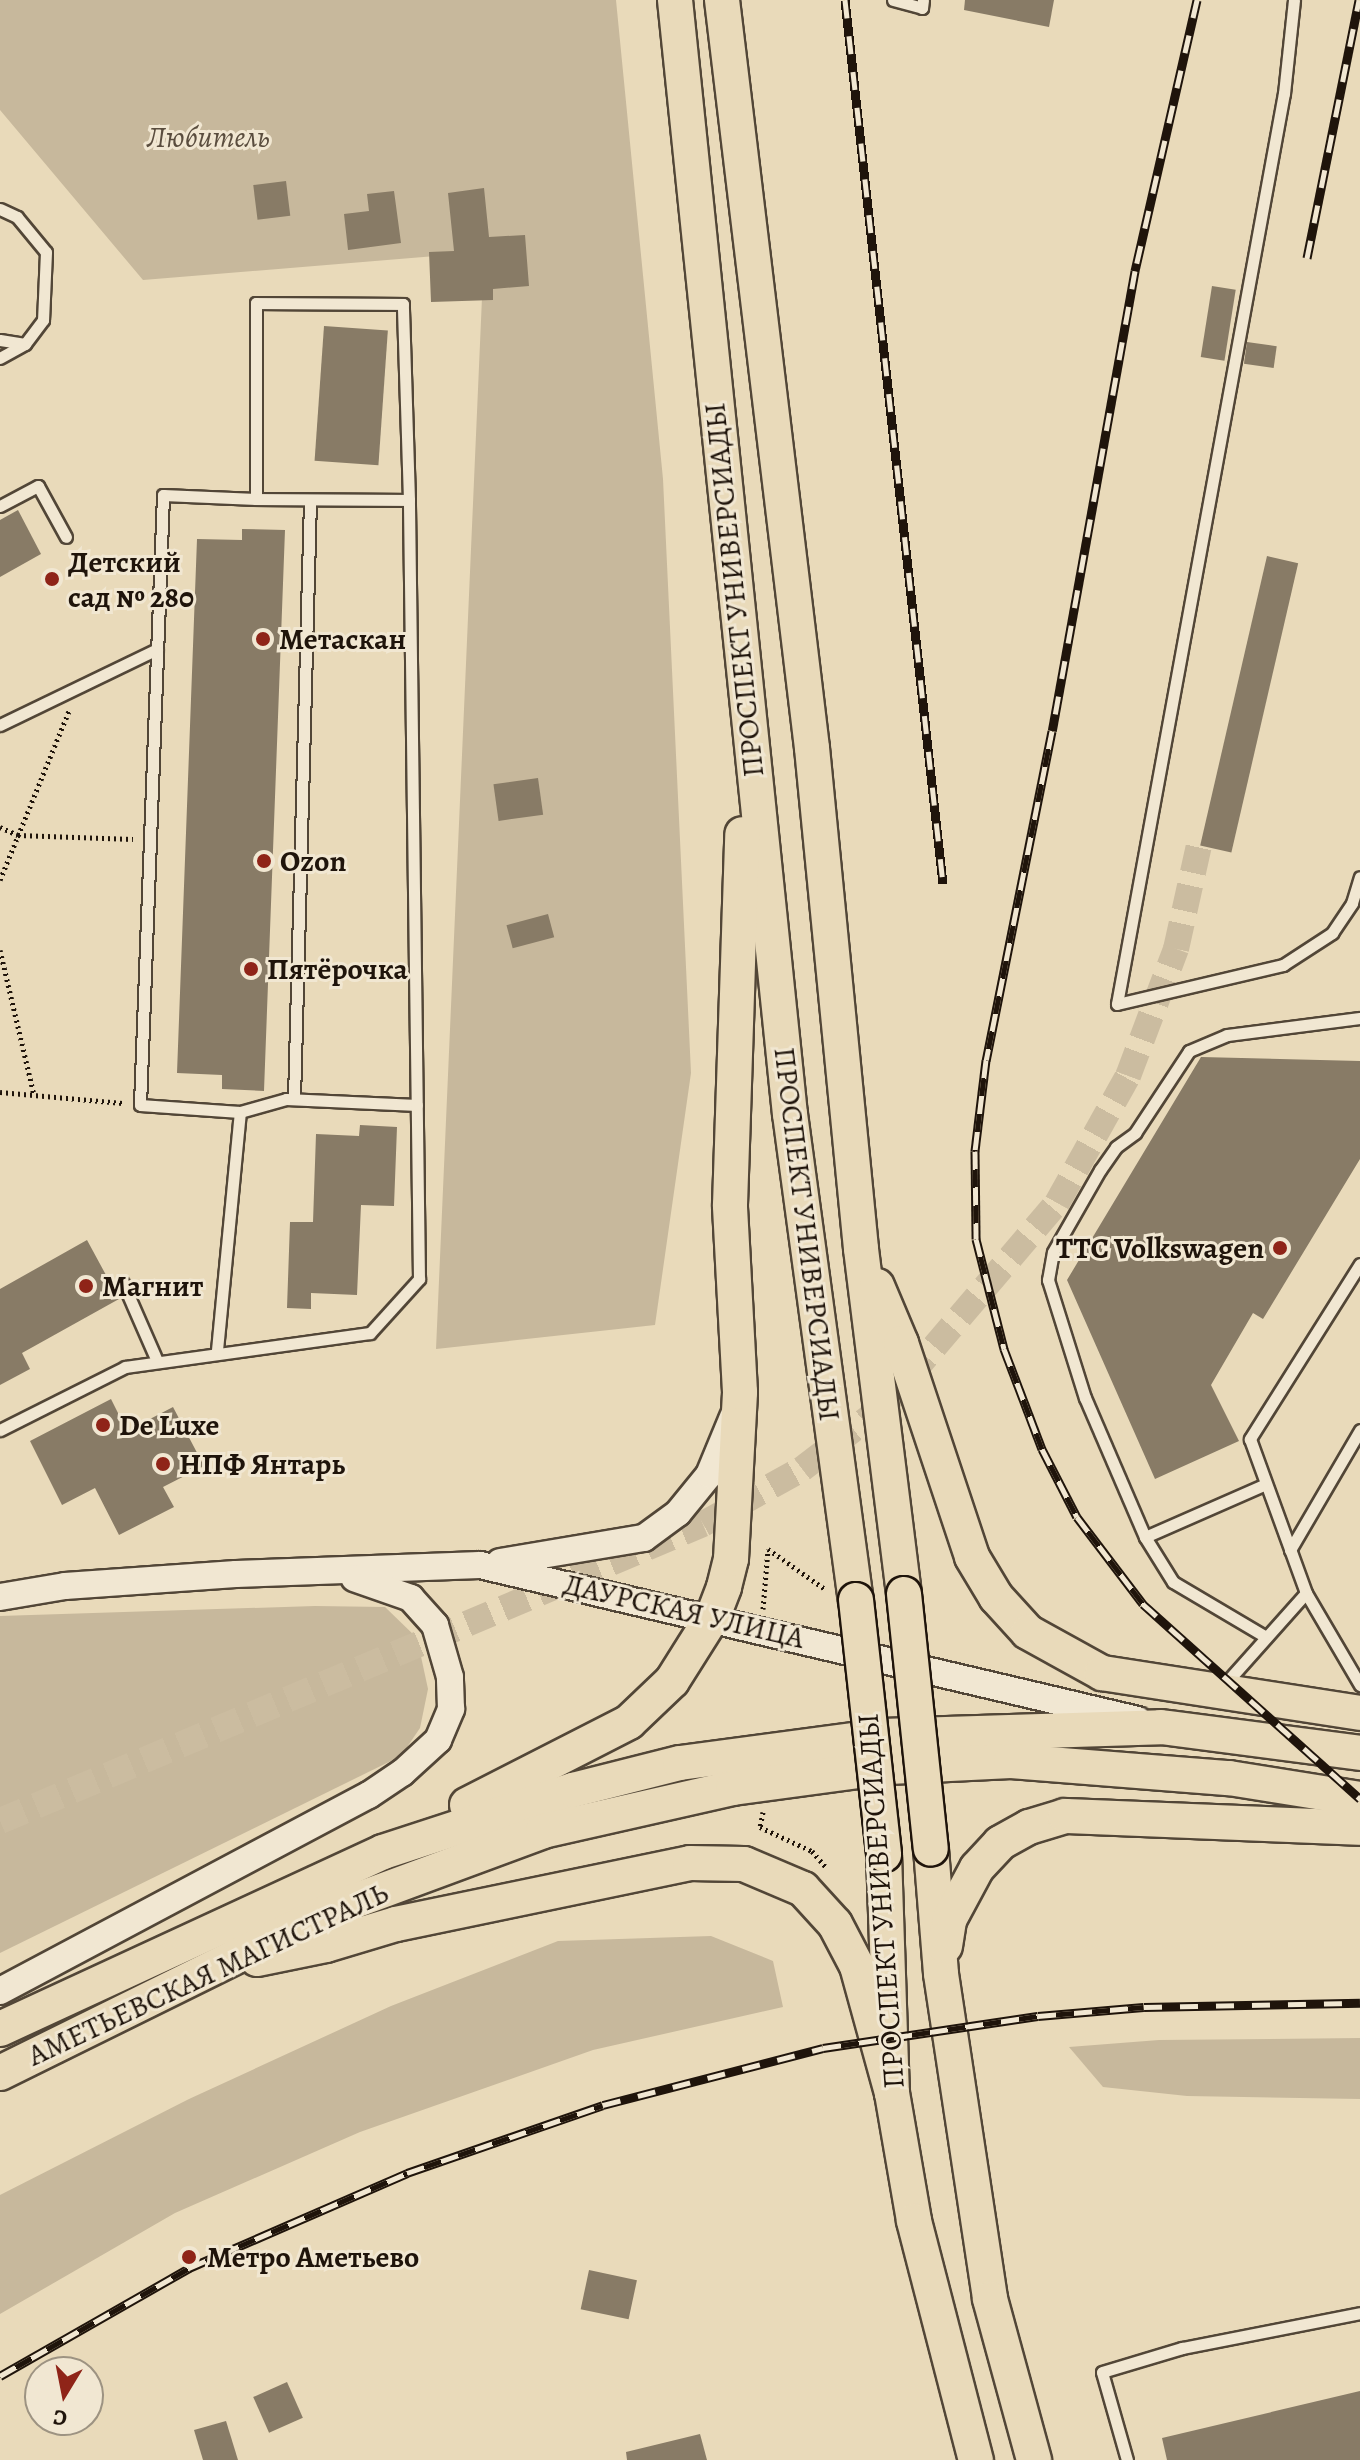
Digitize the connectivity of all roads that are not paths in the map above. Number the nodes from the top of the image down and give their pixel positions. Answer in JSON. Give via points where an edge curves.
{"nodes":[{"id":1,"x":675,"y":0,"type":"edge"},
{"id":2,"x":722,"y":0,"type":"edge"},
{"id":3,"x":893,"y":0,"type":"edge"},
{"id":4,"x":923,"y":0,"type":"edge"},
{"id":5,"x":1294,"y":0,"type":"edge"},
{"id":6,"x":0,"y":209,"type":"edge"},
{"id":7,"x":0,"y":340,"type":"edge"},
{"id":8,"x":25,"y":344,"type":"junction"},
{"id":9,"x":0,"y":358,"type":"edge"},
{"id":10,"x":256,"y":499,"type":"junction"},
{"id":11,"x":310,"y":500,"type":"junction"},
{"id":12,"x":409,"y":500,"type":"junction"},
{"id":13,"x":0,"y":506,"type":"edge"},
{"id":14,"x":66,"y":537,"type":"dead end"},
{"id":15,"x":157,"y":649,"type":"junction"},
{"id":16,"x":0,"y":725,"type":"edge"},
{"id":17,"x":748,"y":725,"type":"junction"},
{"id":18,"x":1360,"y":877,"type":"edge"},
{"id":19,"x":1360,"y":1018,"type":"edge"},
{"id":20,"x":294,"y":1099,"type":"junction"},
{"id":21,"x":417,"y":1105,"type":"junction"},
{"id":22,"x":240,"y":1112,"type":"junction"},
{"id":23,"x":861,"y":1249,"type":"junction"},
{"id":24,"x":1360,"y":1264,"type":"edge"},
{"id":25,"x":123,"y":1283,"type":"dead end"},
{"id":26,"x":217,"y":1350,"type":"junction"},
{"id":27,"x":157,"y":1361,"type":"junction"},
{"id":28,"x":740,"y":1392,"type":"junction"},
{"id":29,"x":0,"y":1430,"type":"edge"},
{"id":30,"x":1360,"y":1430,"type":"edge"},
{"id":31,"x":1266,"y":1484,"type":"junction"},
{"id":32,"x":1145,"y":1537,"type":"junction"},
{"id":33,"x":1290,"y":1550,"type":"junction"},
{"id":34,"x":480,"y":1565,"type":"junction"},
{"id":35,"x":323,"y":1571,"type":"junction"},
{"id":36,"x":1306,"y":1593,"type":"junction"},
{"id":37,"x":0,"y":1597,"type":"edge"},
{"id":38,"x":713,"y":1616,"type":"junction"},
{"id":39,"x":1266,"y":1637,"type":"junction"},
{"id":40,"x":1360,"y":1685,"type":"edge"},
{"id":41,"x":1220,"y":1689,"type":"junction"},
{"id":42,"x":1360,"y":1713,"type":"edge"},
{"id":43,"x":1161,"y":1727,"type":"junction"},
{"id":44,"x":1360,"y":1753,"type":"edge"},
{"id":45,"x":1360,"y":1799,"type":"edge"},
{"id":46,"x":1360,"y":1828,"type":"edge"},
{"id":47,"x":383,"y":1852,"type":"junction"},
{"id":48,"x":209,"y":1968,"type":"junction"},
{"id":49,"x":941,"y":1974,"type":"junction"},
{"id":50,"x":0,"y":1991,"type":"edge"},
{"id":51,"x":0,"y":2029,"type":"edge"},
{"id":52,"x":0,"y":2073,"type":"edge"},
{"id":53,"x":892,"y":2093,"type":"junction"},
{"id":54,"x":1360,"y":2313,"type":"edge"},
{"id":55,"x":976,"y":2460,"type":"edge"},
{"id":56,"x":1034,"y":2460,"type":"edge"},
{"id":57,"x":1127,"y":2460,"type":"edge"}],
"edges":[{"from":1,"to":17,"type":"main road","name":"ПРОСПЕКТ УНИВЕРСИАДЫ"},
{"from":2,"to":23,"type":"main road","name":"ПРОСПЕКТ УНИВЕРСИАДЫ","via":[[812,748]]},
{"from":3,"to":4,"type":"lane","via":[[922,8]]},
{"from":5,"to":18,"type":"lane","via":[[1284,93],[1117,1004],[1283,965],[1332,933],[1352,903]]},
{"from":6,"to":8,"type":"lane","via":[[17,217],[46,252],[43,320]]},
{"from":7,"to":8,"type":"lane"},
{"from":8,"to":9,"type":"lane"},
{"from":10,"to":11,"type":"lane"},
{"from":10,"to":12,"type":"lane","via":[[256,303],[403,304]]},
{"from":10,"to":15,"type":"lane","via":[[163,495]]},
{"from":11,"to":12,"type":"lane"},
{"from":11,"to":20,"type":"lane"},
{"from":12,"to":21,"type":"lane"},
{"from":13,"to":14,"type":"lane","via":[[38,486]]},
{"from":15,"to":16,"type":"lane"},
{"from":15,"to":22,"type":"lane","via":[[140,1105]]},
{"from":17,"to":28,"type":"main road","via":[[730,1205]]},
{"from":17,"to":53,"type":"main road","name":"ПРОСПЕКТ УНИВЕРСИАДЫ","bridge":true,"via":[[843,1596],[884,1854]]},
{"from":19,"to":32,"type":"lane","via":[[1227,1035],[1189,1051],[1135,1133],[1116,1147],[1100,1170],[1053,1252],[1048,1280],[1071,1359]]},
{"from":20,"to":21,"type":"lane"},
{"from":20,"to":22,"type":"lane"},
{"from":21,"to":26,"type":"lane","via":[[419,1279],[370,1333]]},
{"from":22,"to":26,"type":"lane"},
{"from":23,"to":41,"type":"main road","via":[[906,1356],[972,1557],[996,1597],[1028,1632],[1102,1673]]},
{"from":23,"to":49,"type":"main road","name":"ПРОСПЕКТ УНИВЕРСИАДЫ","bridge":true,"via":[[904,1594]]},
{"from":24,"to":31,"type":"lane","via":[[1250,1439]]},
{"from":25,"to":27,"type":"lane"},
{"from":26,"to":27,"type":"lane"},
{"from":27,"to":29,"type":"lane","via":[[125,1367]]},
{"from":28,"to":34,"type":"street","via":[[709,1475],[678,1513],[644,1538]]},
{"from":28,"to":38,"type":"main road","via":[[731,1559]]},
{"from":30,"to":33,"type":"lane"},
{"from":31,"to":32,"type":"lane"},
{"from":31,"to":33,"type":"lane"},
{"from":32,"to":39,"type":"lane","via":[[1173,1582]]},
{"from":33,"to":36,"type":"lane"},
{"from":34,"to":35,"type":"street","name":"ДАУРСКАЯ УЛИЦА"},
{"from":34,"to":38,"type":"street","name":"ДАУРСКАЯ УЛИЦА"},
{"from":35,"to":37,"type":"street","name":"ДАУРСКАЯ УЛИЦА","via":[[65,1586]]},
{"from":35,"to":50,"type":"street","via":[[380,1583],[411,1598],[435,1625],[445,1646],[451,1699],[438,1740],[369,1795]]},
{"from":36,"to":39,"type":"lane"},
{"from":36,"to":40,"type":"lane"},
{"from":38,"to":43,"type":"street","name":"ДАУРСКАЯ УЛИЦА"},
{"from":38,"to":47,"type":"main road","via":[[672,1681],[629,1722]]},
{"from":39,"to":41,"type":"lane"},
{"from":41,"to":42,"type":"main road"},
{"from":43,"to":44,"type":"main road","name":"ДАУРСКАЯ УЛИЦА"},
{"from":43,"to":47,"type":"main road","name":"АМЕТЬЕВСКАЯ МАГИСТРАЛЬ","via":[[882,1736],[749,1751],[573,1790]]},
{"from":45,"to":48,"type":"main road","name":"АМЕТЬЕВСКАЯ МАГИСТРАЛЬ","via":[[1229,1778],[1011,1761],[809,1775],[543,1831],[330,1910]]},
{"from":46,"to":49,"type":"main road","via":[[1065,1816],[1029,1827],[1000,1843],[977,1868],[949,1920]]},
{"from":47,"to":51,"type":"main road","name":"АМЕТЬЕВСКАЯ МАГИСТРАЛЬ"},
{"from":48,"to":52,"type":"main road","name":"АМЕТЬЕВСКАЯ МАГИСТРАЛЬ"},
{"from":48,"to":53,"type":"main road","via":[[690,1863],[744,1864],[803,1889],[835,1924],[857,1966]]},
{"from":49,"to":56,"type":"main road","name":"ПРОСПЕКТ УНИВЕРСИАДЫ","via":[[990,2299]]},
{"from":53,"to":55,"type":"main road","name":"ПРОСПЕКТ УНИВЕРСИАДЫ","via":[[914,2221]]},
{"from":54,"to":57,"type":"lane","via":[[1182,2348],[1102,2372]]}]}
